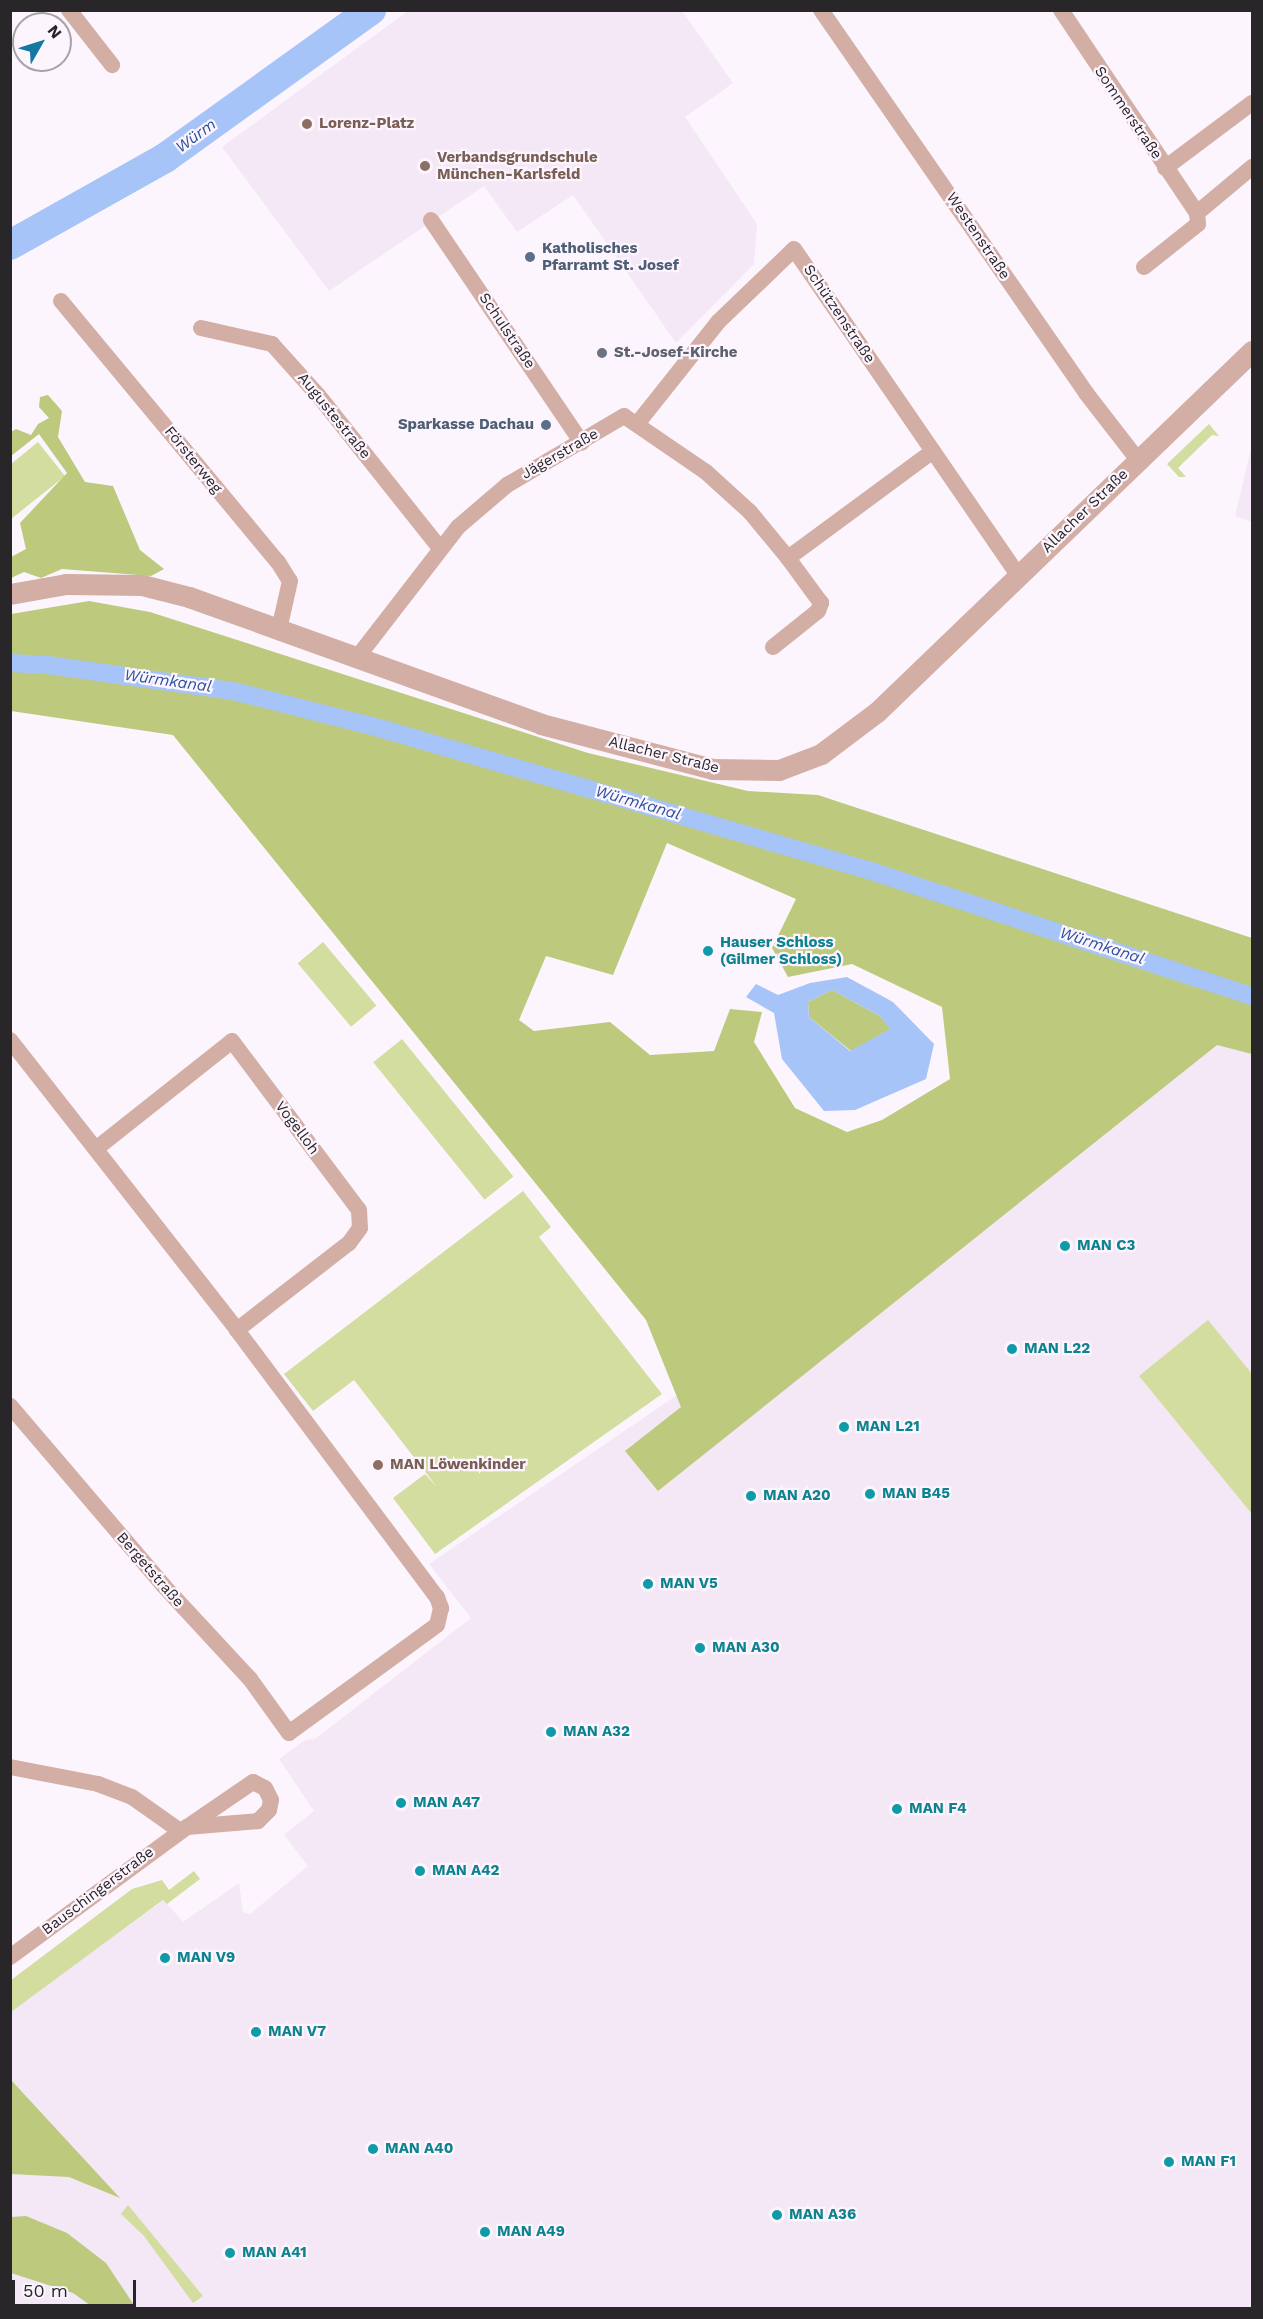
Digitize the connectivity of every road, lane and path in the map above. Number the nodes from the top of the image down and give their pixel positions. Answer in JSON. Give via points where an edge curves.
{"nodes":[{"id":1,"x":69,"y":10,"type":"edge"},
{"id":2,"x":821,"y":10,"type":"edge"},
{"id":3,"x":1064,"y":11,"type":"edge"},
{"id":4,"x":112,"y":65,"type":"dead end"},
{"id":5,"x":1252,"y":103,"type":"edge"},
{"id":6,"x":1252,"y":167,"type":"edge"},
{"id":7,"x":1165,"y":168,"type":"junction"},
{"id":8,"x":1197,"y":213,"type":"junction"},
{"id":9,"x":431,"y":220,"type":"dead end"},
{"id":10,"x":1144,"y":267,"type":"dead end"},
{"id":11,"x":61,"y":302,"type":"dead end"},
{"id":12,"x":201,"y":328,"type":"dead end"},
{"id":13,"x":1252,"y":351,"type":"edge"},
{"id":14,"x":637,"y":424,"type":"junction"},
{"id":15,"x":582,"y":442,"type":"junction"},
{"id":16,"x":933,"y":451,"type":"junction"},
{"id":17,"x":1138,"y":460,"type":"junction"},
{"id":18,"x":439,"y":547,"type":"junction"},
{"id":19,"x":788,"y":558,"type":"junction"},
{"id":20,"x":1018,"y":575,"type":"junction"},
{"id":21,"x":10,"y":594,"type":"edge"},
{"id":22,"x":279,"y":630,"type":"junction"},
{"id":23,"x":773,"y":647,"type":"dead end"},
{"id":24,"x":356,"y":659,"type":"junction"},
{"id":25,"x":10,"y":1040,"type":"edge"},
{"id":26,"x":97,"y":1148,"type":"junction"},
{"id":27,"x":237,"y":1330,"type":"junction"},
{"id":28,"x":11,"y":1409,"type":"edge"},
{"id":29,"x":10,"y":1767,"type":"edge"},
{"id":30,"x":10,"y":1957,"type":"edge"}],
"edges":[{"from":1,"to":4,"type":"street"},
{"from":2,"to":17,"type":"street","name":"Westenstraße","via":[[1086,393]]},
{"from":3,"to":7,"type":"street","name":"Sommerstraße"},
{"from":5,"to":7,"type":"street"},
{"from":6,"to":8,"type":"street"},
{"from":7,"to":8,"type":"street","name":"Sommerstraße"},
{"from":8,"to":10,"type":"street","via":[[1198,224]]},
{"from":9,"to":15,"type":"street","name":"Schulstraße"},
{"from":11,"to":22,"type":"street","name":"Försterweg","via":[[278,562],[290,581]]},
{"from":12,"to":18,"type":"street","name":"Augustestraße","via":[[272,344],[318,395]]},
{"from":13,"to":17,"type":"street","name":"Allacher Straße"},
{"from":14,"to":15,"type":"street","name":"Jägerstraße","via":[[624,416]]},
{"from":14,"to":16,"type":"street","name":"Schützenstraße","via":[[718,322],[794,249]]},
{"from":14,"to":19,"type":"street","via":[[706,472],[750,512]]},
{"from":15,"to":18,"type":"street","name":"Jägerstraße","via":[[507,485]]},
{"from":16,"to":19,"type":"street"},
{"from":16,"to":20,"type":"street","name":"Schützenstraße"},
{"from":17,"to":20,"type":"street","name":"Allacher Straße"},
{"from":18,"to":24,"type":"street","name":"Jägerstraße"},
{"from":19,"to":23,"type":"street","via":[[821,603],[818,611]]},
{"from":20,"to":24,"type":"street","name":"Allacher Straße","via":[[861,726],[801,765],[763,772],[712,769],[553,727]]},
{"from":21,"to":22,"type":"street","name":"Allacher Straße","via":[[66,584],[142,585],[189,597]]},
{"from":22,"to":24,"type":"street","name":"Allacher Straße"},
{"from":25,"to":26,"type":"street"},
{"from":26,"to":27,"type":"street"},
{"from":26,"to":27,"type":"street","name":"Vogelloh","via":[[232,1041],[359,1210],[360,1228],[349,1243]]},
{"from":27,"to":28,"type":"street","name":"Bergetstraße","via":[[437,1597],[440,1616],[437,1625],[411,1647],[290,1733],[250,1679]]},
{"from":29,"to":30,"type":"street","name":"Bauschingerstraße","via":[[99,1784],[132,1797],[183,1829]]}]}
